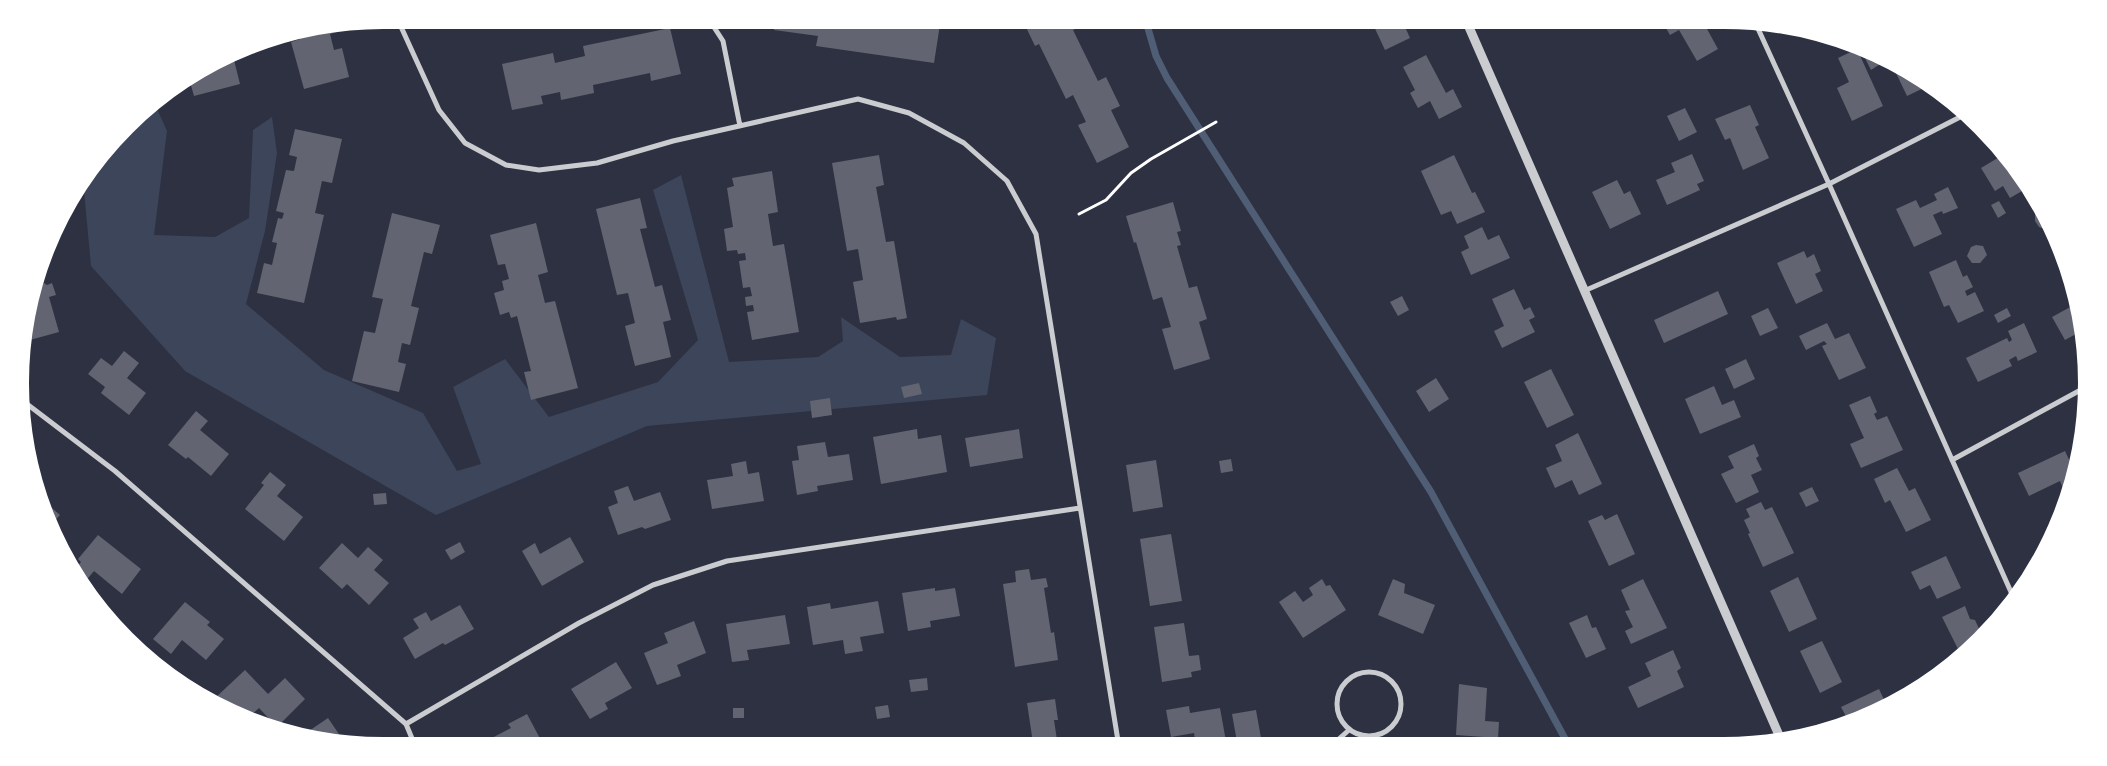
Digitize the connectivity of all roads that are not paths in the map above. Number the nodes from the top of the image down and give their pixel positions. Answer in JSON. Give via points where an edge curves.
{"nodes":[{"id":1,"x":401,"y":26,"type":"edge"},
{"id":2,"x":713,"y":26,"type":"edge"},
{"id":3,"x":1468,"y":26,"type":"edge"},
{"id":4,"x":1758,"y":28,"type":"edge"},
{"id":5,"x":1961,"y":117,"type":"edge"},
{"id":6,"x":740,"y":126,"type":"junction"},
{"id":7,"x":1829,"y":184,"type":"junction"},
{"id":8,"x":1584,"y":290,"type":"junction"},
{"id":9,"x":2081,"y":390,"type":"edge"},
{"id":10,"x":27,"y":404,"type":"edge"},
{"id":11,"x":1952,"y":460,"type":"junction"},
{"id":12,"x":1080,"y":508,"type":"junction"},
{"id":13,"x":2012,"y":594,"type":"edge"},
{"id":14,"x":406,"y":724,"type":"junction"},
{"id":15,"x":1350,"y":730,"type":"junction"},
{"id":16,"x":1779,"y":736,"type":"edge"},
{"id":17,"x":413,"y":740,"type":"edge"},
{"id":18,"x":1118,"y":740,"type":"edge"},
{"id":19,"x":1338,"y":740,"type":"edge"}],
"edges":[{"from":1,"to":6,"type":"street","via":[[439,110],[464,142],[506,165],[539,170],[597,163]]},
{"from":2,"to":6,"type":"street","via":[[722,41]]},
{"from":3,"to":8,"type":"street"},
{"from":4,"to":7,"type":"street"},
{"from":5,"to":7,"type":"street"},
{"from":6,"to":12,"type":"street","via":[[858,99],[909,113],[964,143],[1007,181],[1036,234]]},
{"from":7,"to":8,"type":"street"},
{"from":7,"to":11,"type":"street"},
{"from":8,"to":16,"type":"street"},
{"from":9,"to":11,"type":"street"},
{"from":10,"to":14,"type":"street","via":[[115,470]]},
{"from":11,"to":13,"type":"street"},
{"from":12,"to":14,"type":"street","via":[[726,561],[645,590],[579,623]]},
{"from":12,"to":18,"type":"street"},
{"from":14,"to":17,"type":"street"},
{"from":15,"to":15,"type":"street","via":[[1340,720],[1336,708],[1344,683],[1367,671],[1386,676],[1401,697],[1401,710],[1396,722],[1374,736],[1361,736]]},
{"from":15,"to":19,"type":"street"}]}
